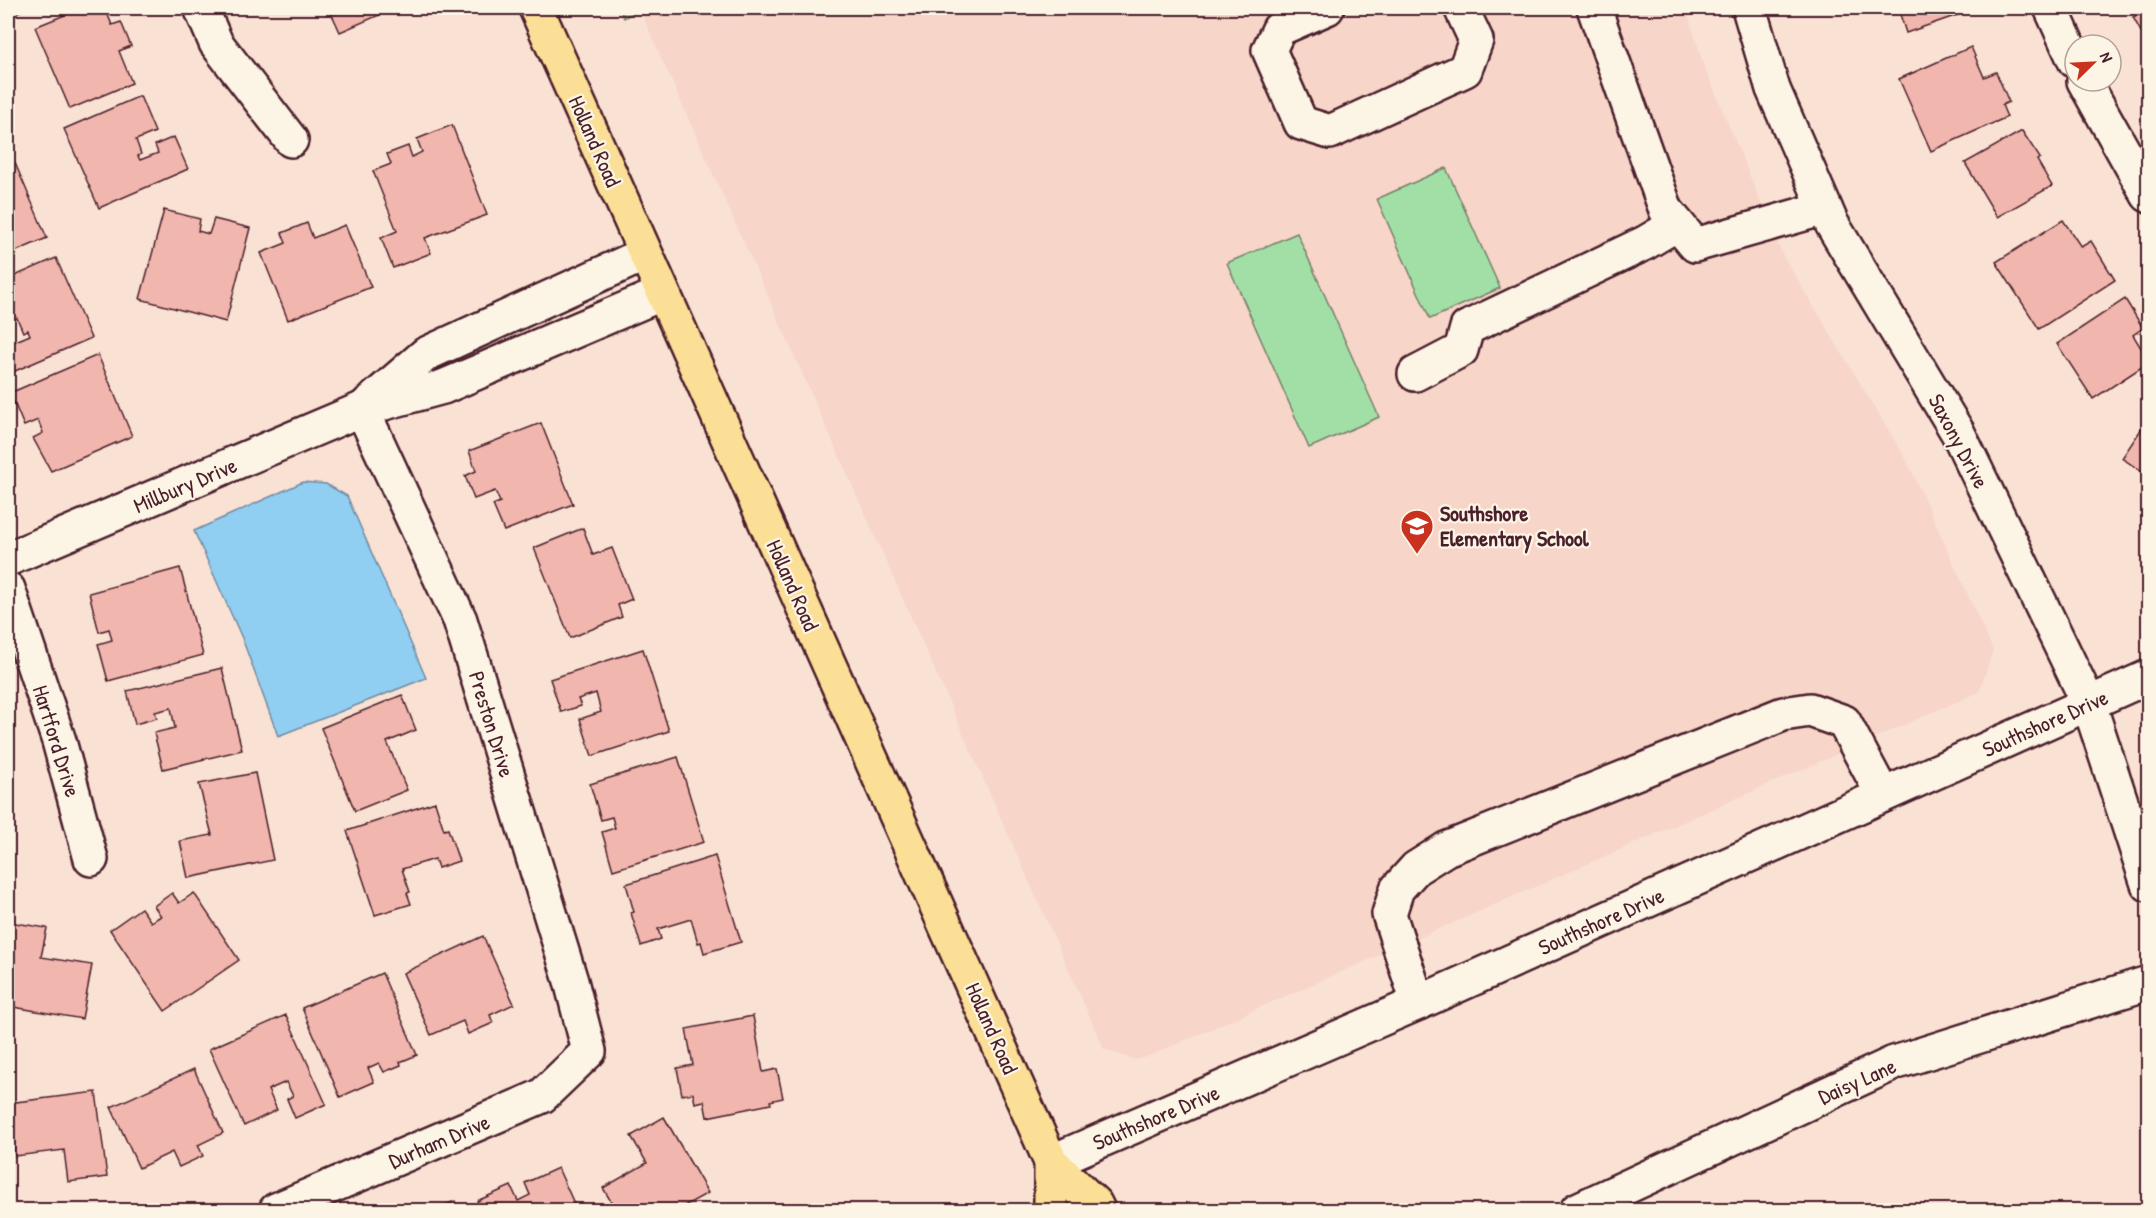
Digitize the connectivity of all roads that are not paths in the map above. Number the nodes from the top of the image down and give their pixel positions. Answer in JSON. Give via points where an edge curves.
{"nodes":[{"id":1,"x":201,"y":8,"type":"edge"},
{"id":2,"x":536,"y":8,"type":"edge"},
{"id":3,"x":1327,"y":8,"type":"edge"},
{"id":4,"x":1461,"y":8,"type":"edge"},
{"id":5,"x":1594,"y":8,"type":"edge"},
{"id":6,"x":1749,"y":8,"type":"edge"},
{"id":7,"x":2051,"y":8,"type":"edge"},
{"id":8,"x":2063,"y":34,"type":"edge"},
{"id":9,"x":2091,"y":93,"type":"edge"},
{"id":10,"x":291,"y":140,"type":"dead end"},
{"id":11,"x":2148,"y":195,"type":"edge"},
{"id":12,"x":1824,"y":208,"type":"junction"},
{"id":13,"x":1677,"y":224,"type":"junction"},
{"id":14,"x":645,"y":254,"type":"junction"},
{"id":15,"x":663,"y":293,"type":"junction"},
{"id":16,"x":1415,"y":374,"type":"dead end"},
{"id":17,"x":362,"y":410,"type":"junction"},
{"id":18,"x":8,"y":559,"type":"edge"},
{"id":19,"x":8,"y":589,"type":"edge"},
{"id":20,"x":2148,"y":677,"type":"edge"},
{"id":21,"x":2089,"y":704,"type":"junction"},
{"id":22,"x":1883,"y":795,"type":"junction"},
{"id":23,"x":91,"y":859,"type":"dead end"},
{"id":24,"x":2148,"y":884,"type":"edge"},
{"id":25,"x":2148,"y":983,"type":"edge"},
{"id":26,"x":1418,"y":1003,"type":"junction"},
{"id":27,"x":589,"y":1051,"type":"joint"},
{"id":28,"x":1051,"y":1162,"type":"junction"},
{"id":29,"x":276,"y":1210,"type":"edge"},
{"id":30,"x":1051,"y":1210,"type":"edge"},
{"id":31,"x":1098,"y":1210,"type":"edge"},
{"id":32,"x":1577,"y":1210,"type":"edge"}],
"edges":[{"from":1,"to":10,"type":"street","via":[[216,43]]},
{"from":2,"to":14,"type":"main road","name":"Holland Road"},
{"from":3,"to":4,"type":"street","via":[[1280,29],[1269,50],[1301,123],[1330,132],[1465,70],[1476,40]]},
{"from":5,"to":13,"type":"street","via":[[1666,210]]},
{"from":6,"to":12,"type":"street","name":"Saxony Drive","via":[[1773,89]]},
{"from":7,"to":8,"type":"street"},
{"from":9,"to":11,"type":"street"},
{"from":12,"to":13,"type":"street","via":[[1695,245]]},
{"from":12,"to":21,"type":"street","name":"Saxony Drive","via":[[1958,433]]},
{"from":13,"to":16,"type":"street","via":[[1467,328],[1461,350]]},
{"from":14,"to":15,"type":"main road","name":"Holland Road"},
{"from":14,"to":17,"type":"street","name":"Millbury Drive","via":[[426,354]]},
{"from":15,"to":17,"type":"street","name":"Millbury Drive","via":[[443,387]]},
{"from":15,"to":28,"type":"main road","name":"Holland Road"},
{"from":17,"to":18,"type":"street","name":"Millbury Drive"},
{"from":17,"to":27,"type":"street","name":"Preston Drive","via":[[460,620]]},
{"from":19,"to":23,"type":"street","name":"Hartford Drive","via":[[59,741]]},
{"from":20,"to":21,"type":"street","name":"Southshore Drive"},
{"from":21,"to":22,"type":"street","name":"Southshore Drive"},
{"from":21,"to":24,"type":"street","name":"Saxony Drive"},
{"from":22,"to":26,"type":"street","name":"Southshore Drive"},
{"from":22,"to":26,"type":"street","via":[[1844,722],[1810,710],[1783,714],[1446,849],[1416,868],[1397,889],[1389,914]]},
{"from":25,"to":32,"type":"street","name":"Daisy Lane","via":[[1894,1063]]},
{"from":26,"to":28,"type":"street","name":"Southshore Drive"},
{"from":27,"to":29,"type":"street","name":"Durham Drive","via":[[542,1096]]},
{"from":28,"to":30,"type":"main road","name":"Holland Road"},
{"from":28,"to":31,"type":"main road","name":"Holland Road"}]}
